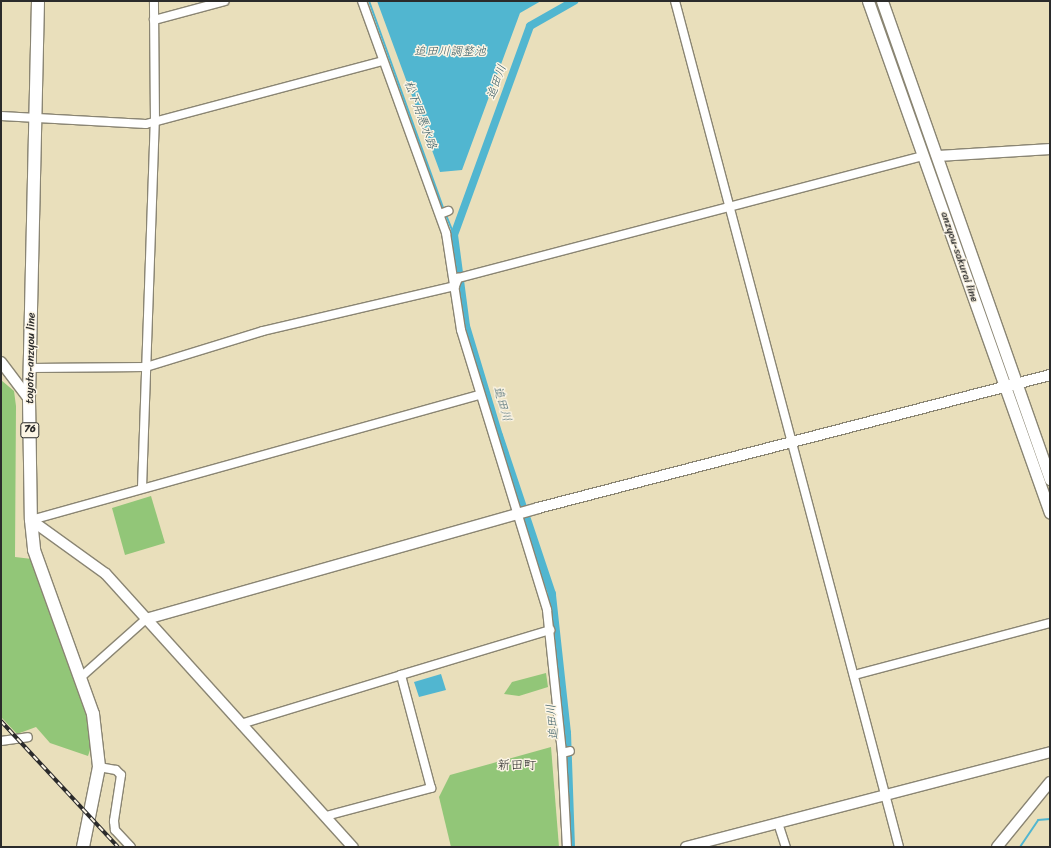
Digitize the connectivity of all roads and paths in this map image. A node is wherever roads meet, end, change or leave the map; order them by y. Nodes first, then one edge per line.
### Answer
1 (38, 1) edge
2 (154, 1) edge
3 (225, 1) edge
4 (362, 1) edge
5 (675, 1) edge
6 (868, 1) edge
7 (882, 1) edge
8 (154, 20) junction
9 (383, 61) junction
10 (1, 116) edge
11 (36, 117) junction
12 (154, 122) junction
13 (1050, 149) edge
14 (924, 156) junction
15 (939, 156) junction
16 (729, 207) junction
17 (459, 280) junction
18 (1, 362) edge
19 (146, 367) junction
20 (31, 368) junction
21 (1050, 375) edge
22 (1017, 384) junction
23 (1004, 387) junction
24 (480, 395) junction
25 (29, 398) junction
26 (792, 441) junction
27 (1050, 479) edge
28 (142, 488) junction
29 (1050, 512) edge
30 (522, 513) junction
31 (31, 520) junction
32 (146, 619) junction
33 (1050, 623) edge
34 (550, 630) junction
35 (401, 675) junction
36 (854, 675) junction
37 (82, 676) junction
38 (241, 724) junction
39 (28, 737) dead end
40 (1, 740) edge
41 (1050, 752) edge
42 (99, 767) junction
43 (1050, 782) edge
44 (886, 795) junction
45 (326, 816) junction
46 (778, 823) junction
47 (83, 847) edge
48 (131, 847) edge
49 (353, 847) edge
50 (566, 847) edge
51 (686, 847) edge
52 (786, 847) edge
53 (899, 847) edge
54 (997, 847) edge

1 - 11 main road, toyota-anzyou line / 76
2 - 8 street
3 - 8 street
4 - 9 street
5 - 16 street
6 - 14 main road, anzyou-sakurai line
7 - 15 main road, anzyou-sakurai line
8 - 12 street
9 - 12 street
9 - 17 street
10 - 11 street
11 - 12 street
11 - 20 main road, toyota-anzyou line / 76
12 - 19 street
13 - 15 street
14 - 16 street
14 - 23 main road, anzyou-sakurai line
15 - 22 main road, anzyou-sakurai line
16 - 17 street
16 - 26 street
17 - 19 street
17 - 24 street
18 - 25 street
19 - 20 street
19 - 28 street
20 - 25 main road, toyota-anzyou line / 76
21 - 22 street
22 - 23 street
22 - 27 main road, anzyou-sakurai line
23 - 26 street
23 - 29 main road, anzyou-sakurai line
24 - 28 street
24 - 30 street
25 - 31 main road, toyota-anzyou line / 76
26 - 30 street
26 - 36 street
28 - 31 street
30 - 32 street
30 - 34 street
31 - 32 street
31 - 37 main road, toyota-anzyou line / 76
32 - 37 street
32 - 38 street
33 - 36 street
34 - 35 street
34 - 50 street
35 - 38 street
35 - 45 street
36 - 44 street
37 - 42 main road, toyota-anzyou line / 76
38 - 45 street
39 - 40 street
41 - 44 street
42 - 47 main road, toyota-anzyou line / 76
42 - 48 street
43 - 54 street
44 - 46 street
44 - 53 street
45 - 49 street
46 - 51 street
46 - 52 street

